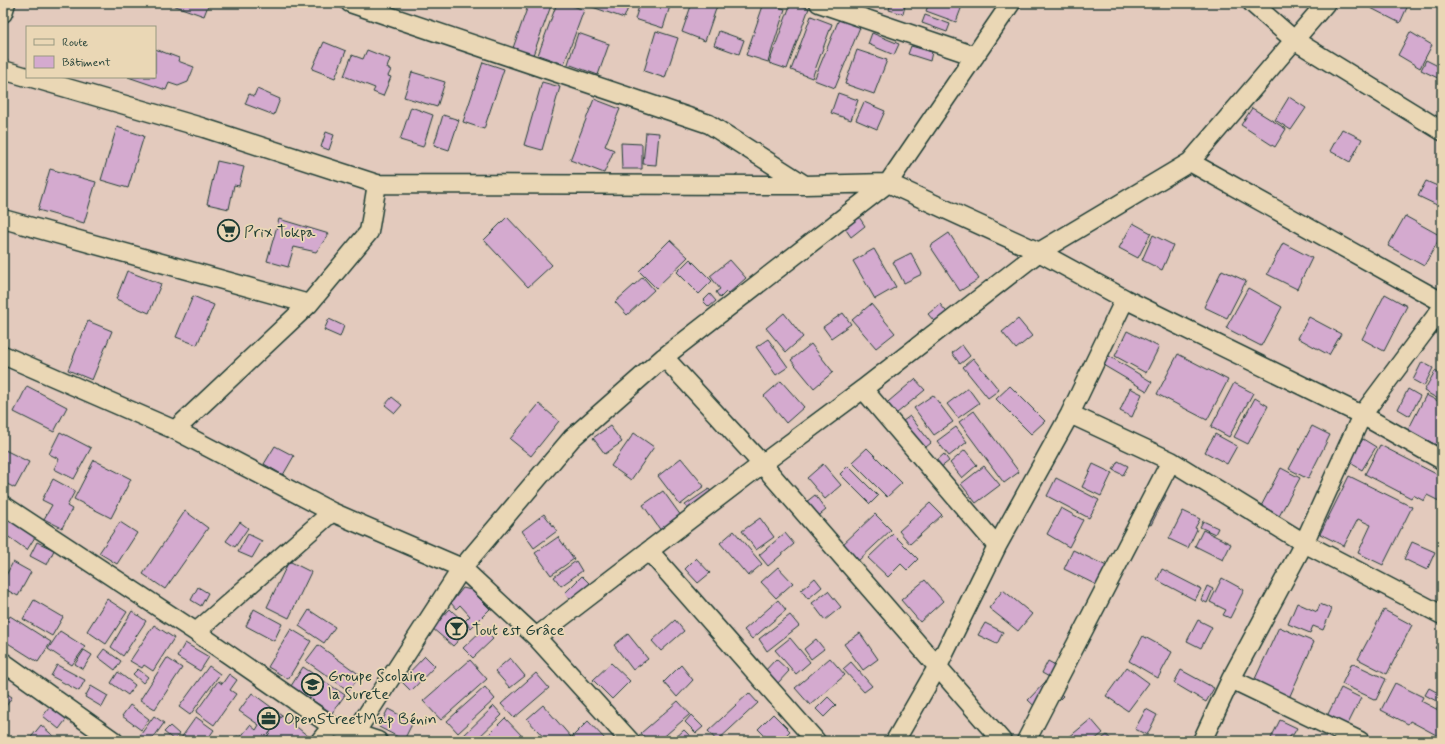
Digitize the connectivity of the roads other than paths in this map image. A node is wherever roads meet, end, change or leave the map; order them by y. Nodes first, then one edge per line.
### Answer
1 (6, 3) edge
2 (350, 3) edge
3 (819, 3) edge
4 (1011, 3) edge
5 (1252, 3) edge
6 (1326, 3) edge
7 (3, 13) edge
8 (1294, 40) junction
9 (976, 56) junction
10 (3, 70) edge
11 (26, 76) edge
12 (31, 78) edge
13 (1442, 131) edge
14 (1190, 162) junction
15 (888, 183) junction
16 (377, 184) junction
17 (805, 184) junction
18 (3, 219) edge
19 (1039, 252) junction
20 (1125, 299) junction
21 (1442, 302) edge
22 (309, 304) junction
23 (1442, 308) edge
24 (3, 355) edge
25 (664, 357) junction
26 (863, 389) junction
27 (1070, 414) junction
28 (1362, 415) junction
29 (175, 430) junction
30 (1442, 460) edge
31 (1171, 461) junction
32 (762, 464) junction
33 (3, 505) edge
34 (332, 512) junction
35 (1304, 543) junction
36 (997, 546) junction
37 (649, 550) junction
38 (462, 568) junction
39 (1442, 615) edge
40 (196, 632) junction
41 (536, 637) junction
42 (3, 662) edge
43 (938, 666) junction
44 (1231, 679) junction
45 (332, 726) junction
46 (355, 733) junction
47 (114, 741) edge
48 (320, 741) edge
49 (378, 741) edge
50 (630, 741) edge
51 (816, 741) edge
52 (894, 741) edge
53 (1002, 741) edge
54 (1026, 741) edge
55 (1202, 741) edge
56 (1360, 741) edge

1 - 7 street
2 - 17 street
3 - 9 street
4 - 9 street
5 - 8 street
6 - 8 street
8 - 13 street
8 - 14 street
9 - 15 street
10 - 11 street
12 - 16 street
14 - 19 street
14 - 21 street
15 - 17 street
15 - 19 street
15 - 25 street
16 - 17 street
16 - 22 street
18 - 22 street
19 - 20 street
19 - 26 street
20 - 27 street
20 - 28 street
22 - 29 street
23 - 28 street
24 - 29 street
25 - 32 street
25 - 38 street
26 - 32 street
26 - 36 street
27 - 31 street
27 - 36 street
28 - 30 street
28 - 35 street
29 - 34 street
31 - 35 street
31 - 54 street
32 - 37 street
32 - 43 street
33 - 40 street
34 - 38 street
34 - 40 street
35 - 39 street
35 - 44 street
36 - 43 street
37 - 41 street
37 - 51 street
38 - 41 street
38 - 46 street
40 - 45 street
41 - 50 street
42 - 47 street
43 - 52 street
43 - 53 street
44 - 55 street
44 - 56 street
45 - 46 street
45 - 48 street
46 - 49 street

